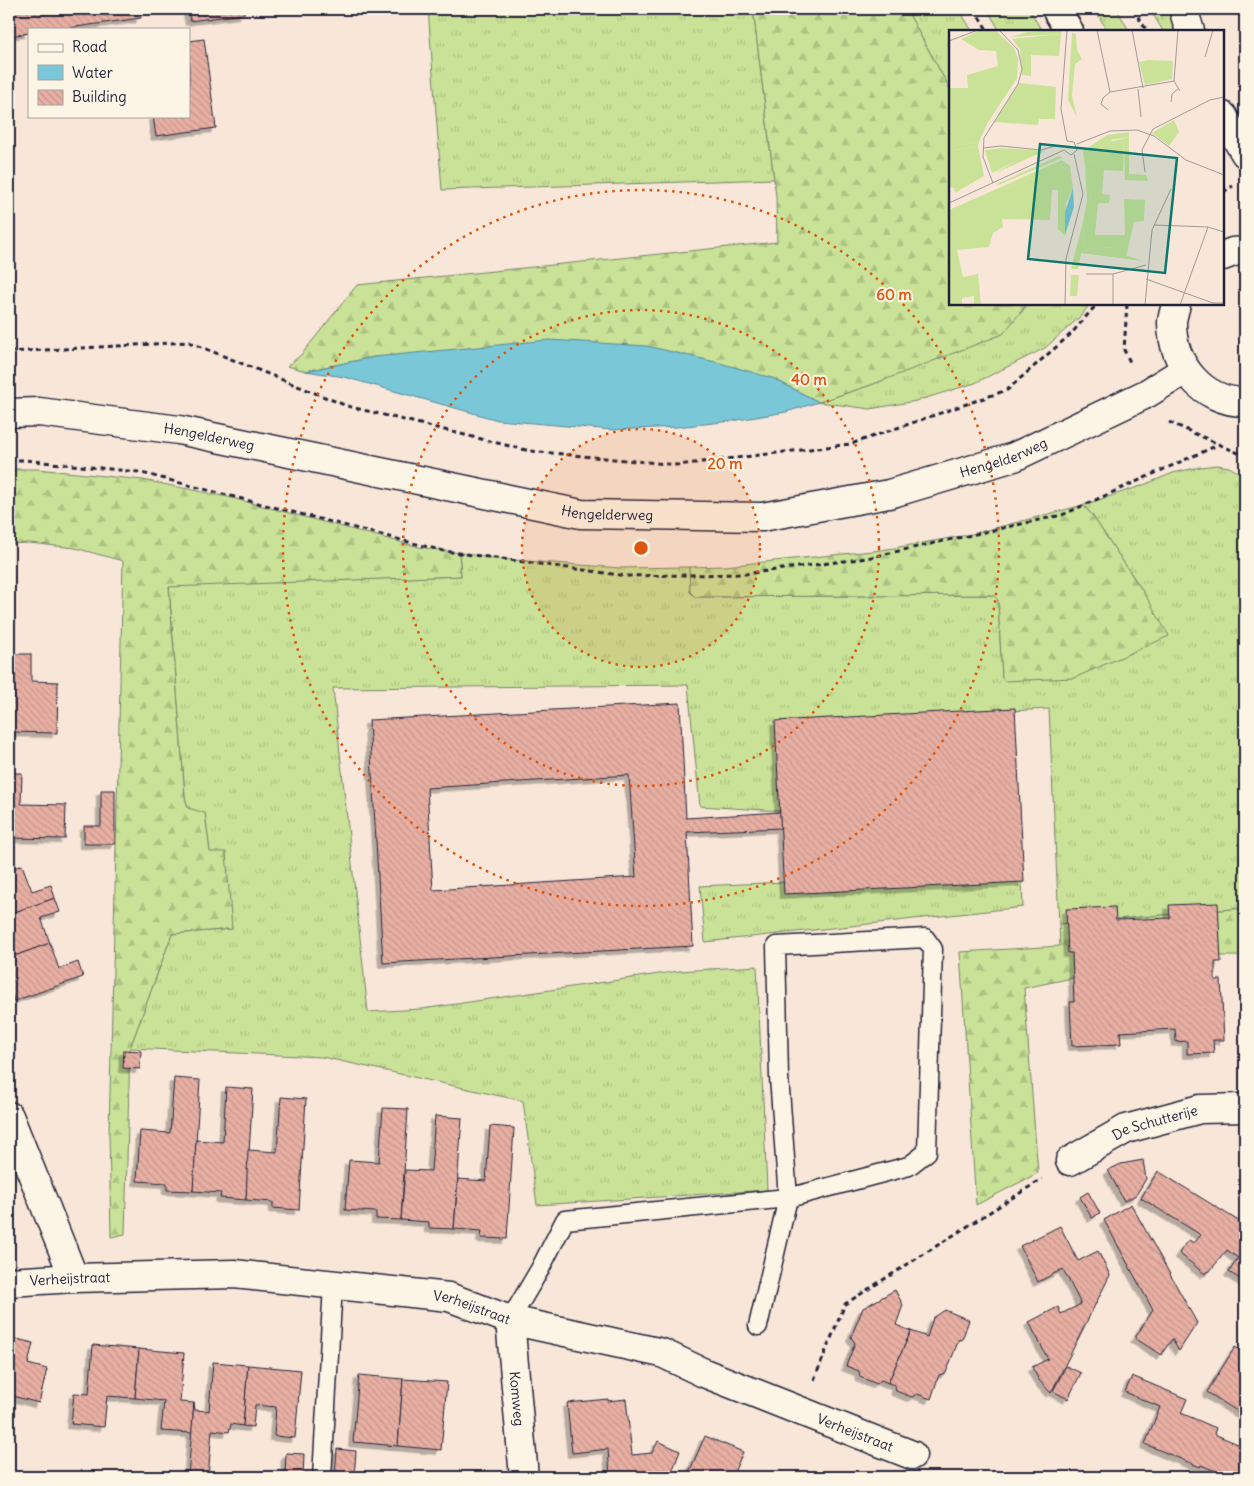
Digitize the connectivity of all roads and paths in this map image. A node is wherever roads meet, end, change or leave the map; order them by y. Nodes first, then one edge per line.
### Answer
1 (974, 9) edge
2 (1056, 9) edge
3 (1134, 9) edge
4 (1185, 9) edge
5 (987, 30) edge
6 (1068, 30) edge
7 (1146, 30) edge
8 (1190, 30) edge
9 (1224, 118) edge
10 (1245, 153) edge
11 (1245, 251) edge
12 (1224, 256) edge
13 (1096, 305) edge
14 (1176, 305) edge
15 (9, 352) edge
16 (1185, 370) junction
17 (1245, 402) edge
18 (9, 413) edge
19 (1220, 444) dead end
20 (1245, 456) edge
21 (1245, 1108) edge
22 (9, 1116) edge
23 (1070, 1161) joint
24 (788, 1198) junction
25 (74, 1278) junction
26 (9, 1282) edge
27 (333, 1285) junction
28 (510, 1320) junction
29 (758, 1326) dead end
30 (801, 1411) junction
31 (912, 1455) dead end
32 (322, 1477) edge
33 (524, 1477) edge

1 - 5 path
2 - 6 street
3 - 7 path
4 - 8 street
9 - 10 street
11 - 12 street
13 - 15 path
14 - 16 street
16 - 17 street
16 - 18 street, Hengelderweg
19 - 20 path
21 - 23 street, De Schutterije
22 - 25 street
23 - 30 path
24 - 24 lane
24 - 28 lane
24 - 29 lane
25 - 26 street, Verheijstraat
25 - 27 street, Verheijstraat
27 - 28 street, Verheijstraat
27 - 32 lane
28 - 30 street, Verheijstraat
28 - 33 street, Komweg
30 - 31 street, Verheijstraat

